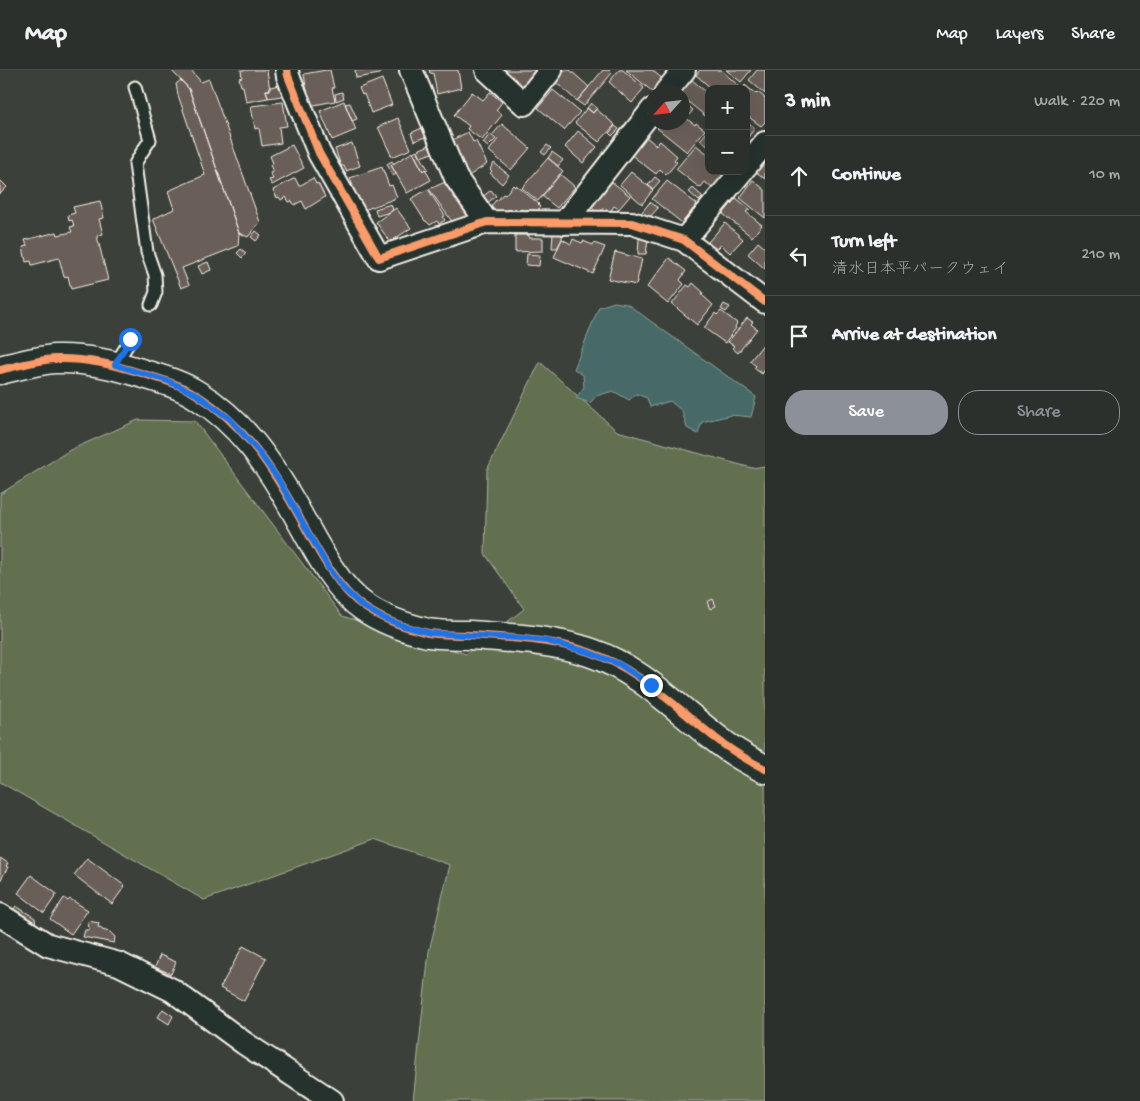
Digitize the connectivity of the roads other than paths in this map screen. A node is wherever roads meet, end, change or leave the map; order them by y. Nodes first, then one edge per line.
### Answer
1 (287, 70) edge
2 (411, 70) edge
3 (488, 70) edge
4 (551, 70) edge
5 (684, 70) edge
6 (672, 85) edge
7 (135, 87) dead end
8 (645, 119) edge
9 (765, 143) edge
10 (750, 161) edge
11 (739, 175) edge
12 (487, 222) junction
13 (564, 222) junction
14 (684, 240) junction
15 (765, 302) edge
16 (152, 305) dead end
17 (130, 339) dead end
18 (115, 365) junction
19 (0, 370) edge
20 (765, 769) edge
21 (0, 915) edge
22 (332, 1101) edge

1 - 12 street
2 - 12 street
3 - 4 street
5 - 6 street
7 - 16 lane
8 - 13 street
9 - 10 street
11 - 14 street
12 - 13 street
13 - 14 street
14 - 15 street
17 - 18 lane
18 - 19 street
18 - 20 street
21 - 22 street

